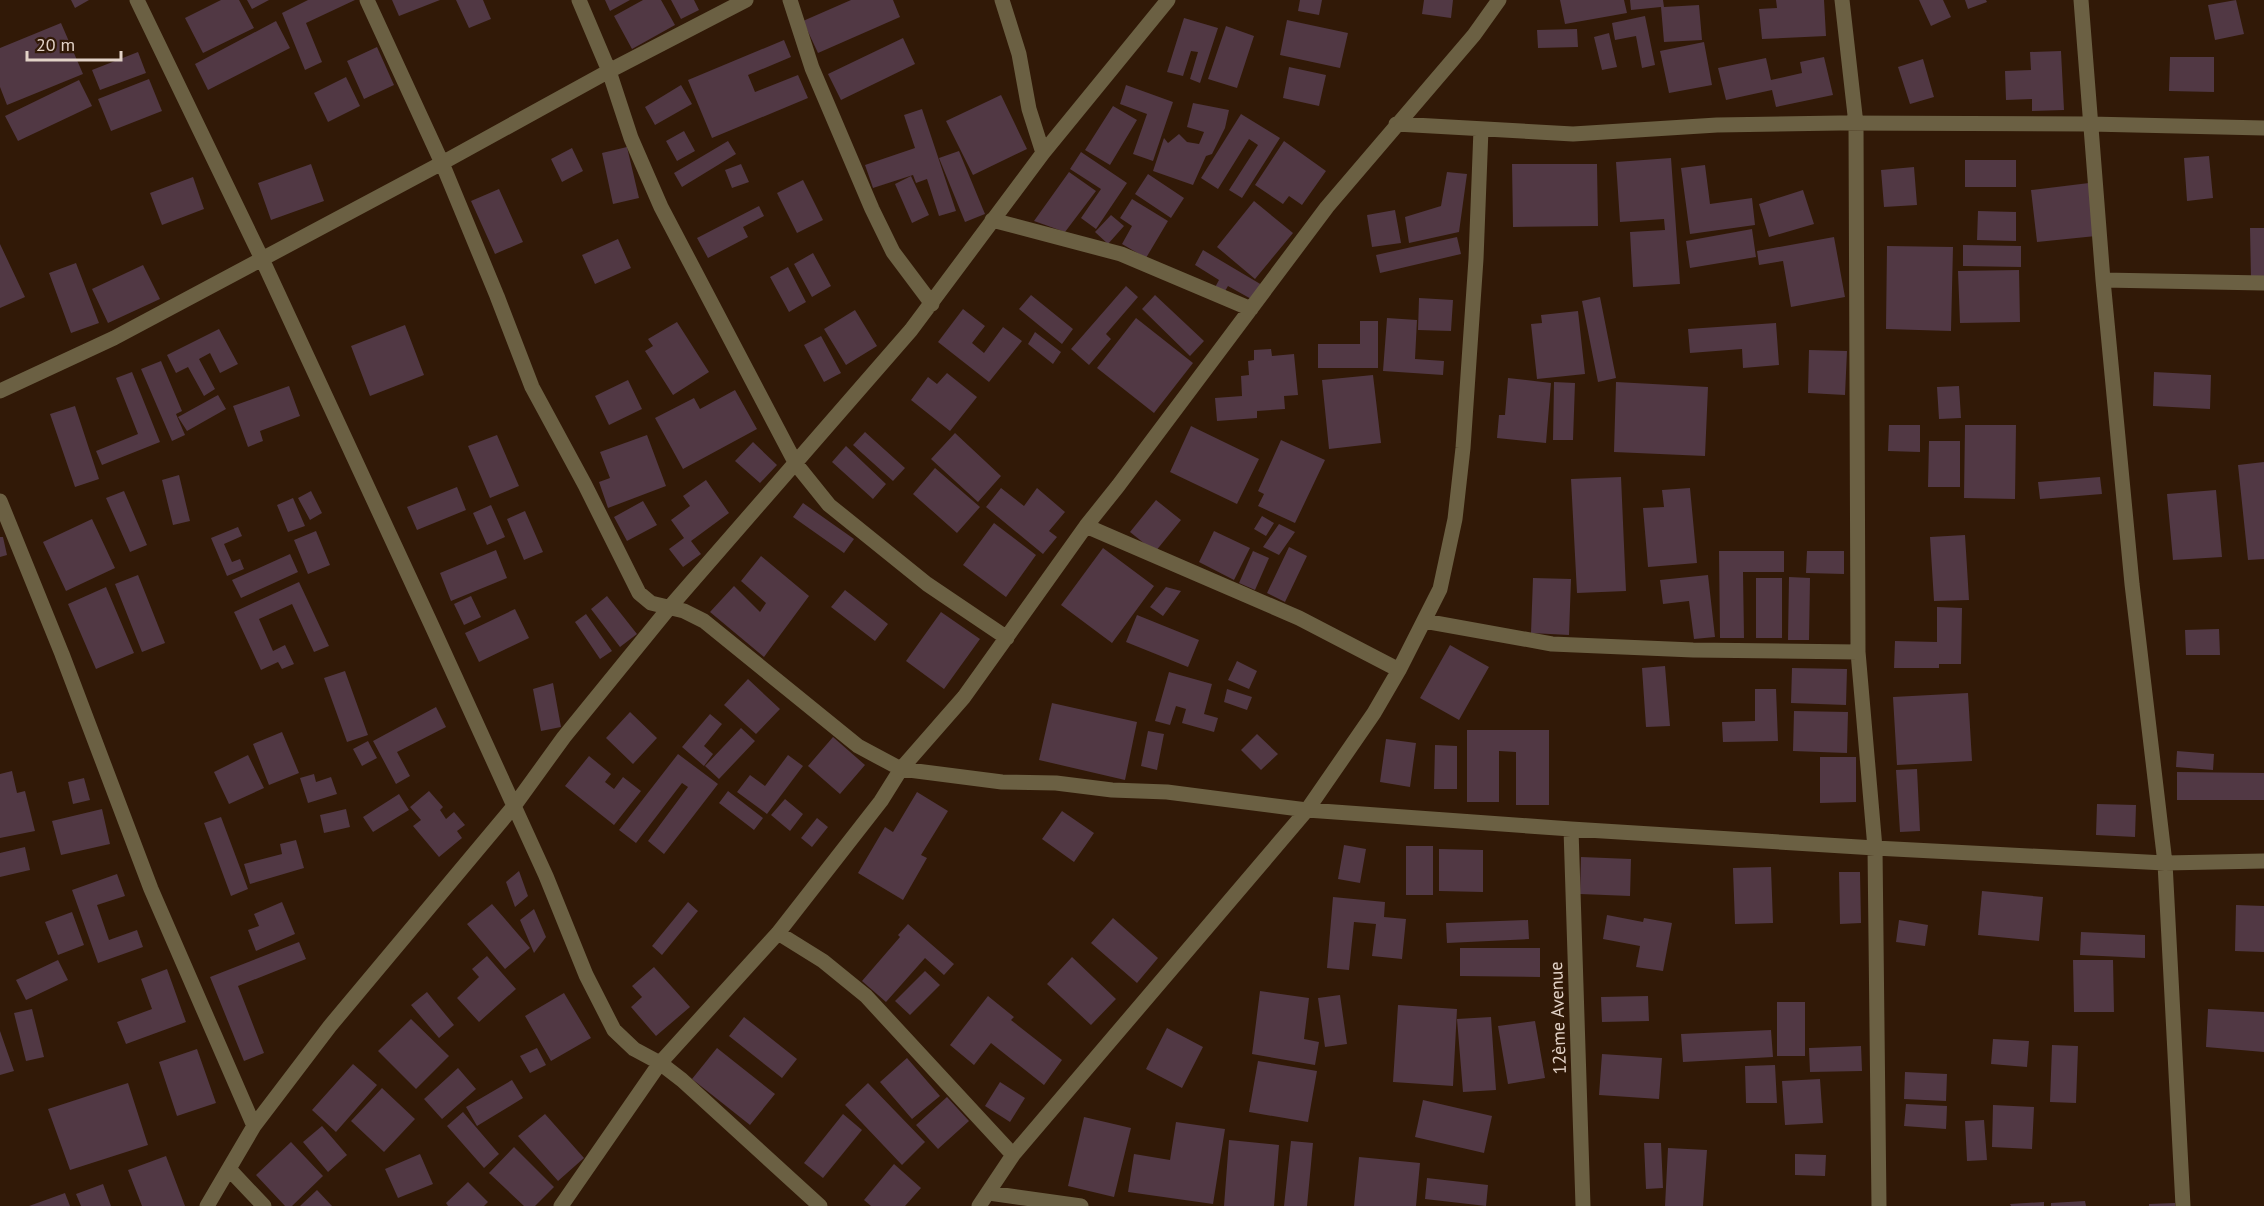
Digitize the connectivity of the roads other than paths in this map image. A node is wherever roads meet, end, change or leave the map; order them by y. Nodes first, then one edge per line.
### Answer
1 (137, 0) edge
2 (367, 0) edge
3 (579, 0) edge
4 (746, 0) edge
5 (790, 0) edge
6 (1002, 0) edge
7 (1168, 0) edge
8 (1499, 0) edge
9 (1842, 0) edge
10 (2081, 0) edge
11 (609, 71) junction
12 (1396, 124) junction
13 (1856, 124) junction
14 (2090, 124) junction
15 (1481, 129) junction
16 (2264, 129) edge
17 (1043, 153) junction
18 (442, 163) junction
19 (992, 220) junction
20 (262, 258) junction
21 (2103, 280) junction
22 (2264, 283) edge
23 (932, 304) junction
24 (1251, 309) junction
25 (0, 391) edge
26 (796, 464) junction
27 (0, 501) edge
28 (1086, 526) junction
29 (669, 608) junction
30 (1424, 621) junction
31 (1007, 638) junction
32 (1858, 652) junction
33 (1399, 670) junction
34 (901, 770) junction
35 (514, 806) junction
36 (1307, 810) junction
37 (1571, 829) junction
38 (1875, 848) junction
39 (2264, 861) edge
40 (2165, 862) junction
41 (778, 933) junction
42 (660, 1063) junction
43 (254, 1126) junction
44 (1013, 1155) junction
45 (229, 1169) junction
46 (989, 1193) junction
47 (207, 1206) edge
48 (264, 1206) edge
49 (561, 1206) edge
50 (820, 1206) edge
51 (979, 1206) edge
52 (1081, 1206) edge
53 (1583, 1206) edge
54 (1879, 1206) edge
55 (2183, 1206) edge

1 - 20 street
2 - 18 street
3 - 11 street
4 - 11 street
5 - 23 street
6 - 17 street
7 - 17 street
8 - 12 street
9 - 13 street
10 - 14 street
11 - 18 street
11 - 26 street
12 - 15 street
12 - 24 street
13 - 14 street
13 - 15 street
13 - 32 street
14 - 16 street
14 - 21 street
15 - 30 street
17 - 19 street
18 - 20 street
18 - 29 street
19 - 23 street
19 - 24 street
20 - 25 street
20 - 35 street
21 - 22 street
21 - 40 street
23 - 26 street
24 - 28 street
26 - 29 street
26 - 31 street
27 - 43 street
28 - 31 street
28 - 33 street
29 - 34 street
29 - 35 street
30 - 32 street
30 - 33 street
31 - 34 street
32 - 38 street
33 - 36 street
34 - 36 street
34 - 41 street
35 - 42 street
35 - 43 street
36 - 37 street
36 - 44 street
37 - 38 street
37 - 53 street, 12ème Avenue
38 - 40 street
38 - 54 street
39 - 40 street
40 - 55 street
41 - 42 street
41 - 44 street
42 - 49 street
42 - 50 street
43 - 45 street
44 - 46 street
45 - 47 street
45 - 48 street
46 - 51 street
46 - 52 street

